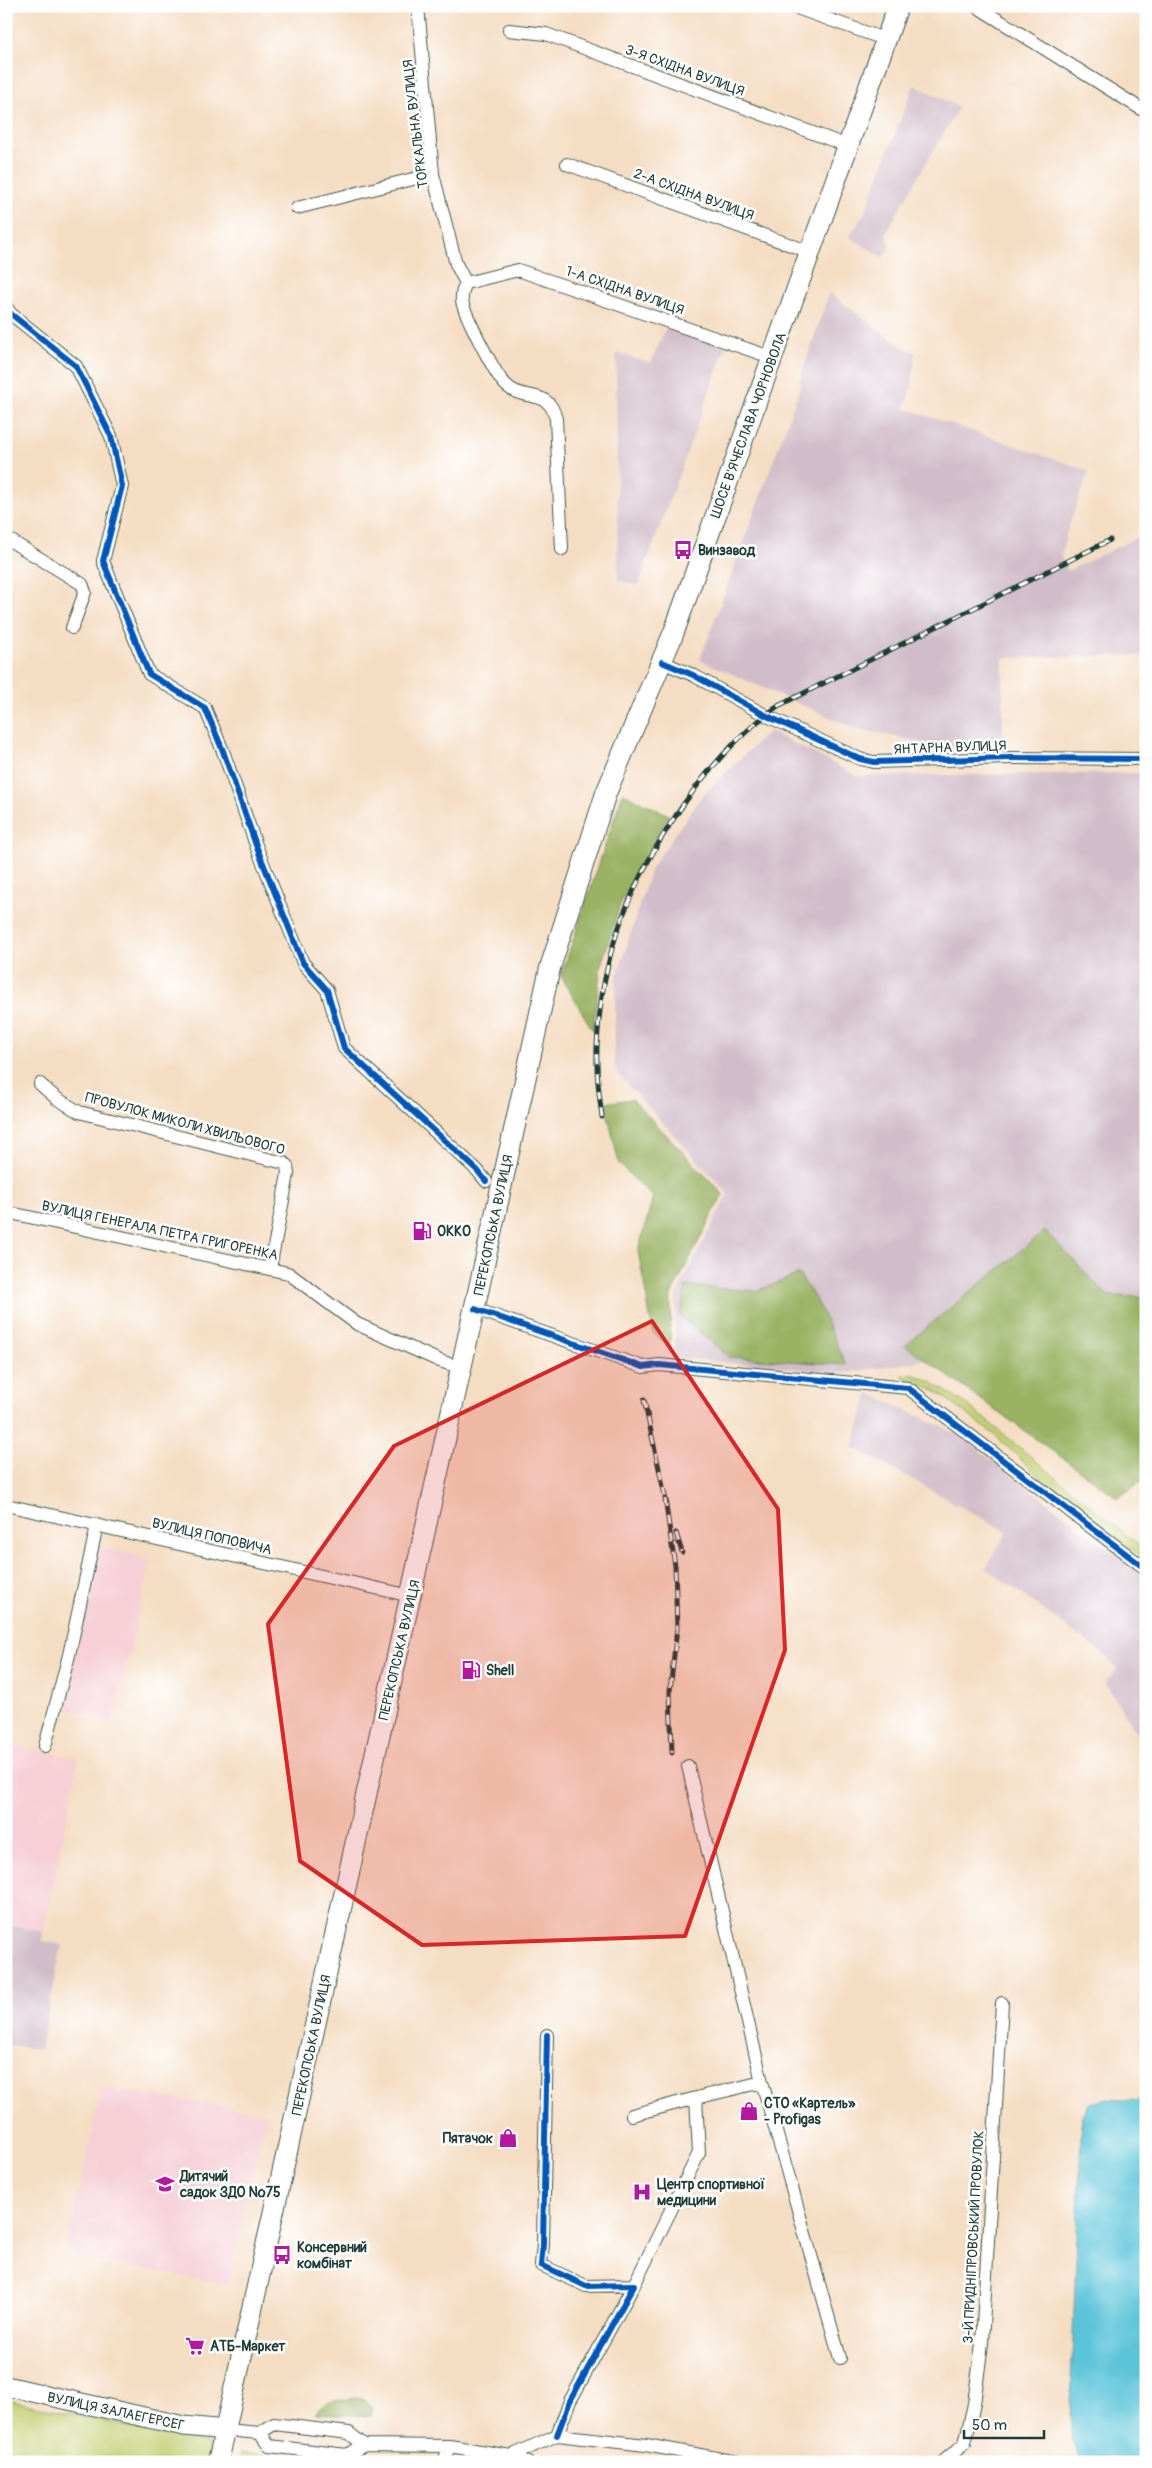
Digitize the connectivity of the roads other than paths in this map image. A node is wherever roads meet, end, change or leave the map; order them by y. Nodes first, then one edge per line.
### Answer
1 (418, 6) edge
2 (791, 6) edge
3 (898, 6) edge
4 (976, 6) edge
5 (509, 30) dead end
6 (886, 40) junction
7 (1146, 112) edge
8 (848, 146) junction
9 (567, 164) dead end
10 (433, 174) junction
11 (297, 208) dead end
12 (810, 252) junction
13 (466, 283) junction
14 (6, 307) edge
15 (773, 358) junction
16 (6, 538) edge
17 (562, 549) dead end
18 (72, 628) dead end
19 (662, 662) junction
20 (1146, 758) edge
21 (591, 840) joint
22 (40, 1084) dead end
23 (486, 1181) dead end
24 (6, 1212) edge
25 (270, 1268) junction
26 (475, 1309) junction
27 (462, 1368) junction
28 (6, 1505) edge
29 (97, 1525) junction
30 (1146, 1569) edge
31 (411, 1596) junction
32 (45, 1746) dead end
33 (688, 1766) dead end
34 (1002, 2003) dead end
35 (547, 2036) dead end
36 (762, 2082) junction
37 (696, 2098) junction
38 (632, 2115) dead end
39 (634, 2286) junction
40 (840, 2358) dead end
41 (6, 2386) edge
42 (226, 2430) junction
43 (260, 2433) junction
44 (557, 2435) junction
45 (364, 2445) junction
46 (449, 2446) junction
47 (511, 2456) junction
48 (218, 2462) edge
49 (444, 2462) edge
50 (527, 2462) edge
51 (738, 2462) edge
52 (943, 2462) edge

1 - 10 street, ТОРКАЛЬНА ВУЛИЦЯ
2 - 6 street
3 - 6 main road, ШОСЕ В'ЯЧЕСЛАВА ЧОРНОВОЛА
4 - 7 street
5 - 8 street, 3-Я СХІДНА ВУЛИЦЯ
6 - 8 main road, ШОСЕ В'ЯЧЕСЛАВА ЧОРНОВОЛА
8 - 12 main road, ШОСЕ В'ЯЧЕСЛАВА ЧОРНОВОЛА
9 - 12 street, 2-А СХІДНА ВУЛИЦЯ
10 - 11 street
10 - 13 street, ТОРКАЛЬНА ВУЛИЦЯ
12 - 15 main road, ШОСЕ В'ЯЧЕСЛАВА ЧОРНОВОЛА
13 - 15 street, 1-А СХІДНА ВУЛИЦЯ
13 - 17 street, ТОРКАЛЬНА ВУЛИЦЯ
14 - 23 street
15 - 19 main road, ШОСЕ В'ЯЧЕСЛАВА ЧОРНОВОЛА
16 - 18 street
19 - 20 street, ЯНТАРНА ВУЛИЦЯ
19 - 21 main road, ШОСЕ В'ЯЧЕСЛАВА ЧОРНОВОЛА
21 - 26 main road, ПЕРЕКОПСЬКА ВУЛИЦЯ
22 - 25 street, ПРОВУЛОК МИКОЛИ ХВИЛЬОВОГО
24 - 25 street, ВУЛИЦЯ ГЕНЕРАЛА ПЕТРА ГРИГОРЕНКА
25 - 27 street, ВУЛИЦЯ ГЕНЕРАЛА ПЕТРА ГРИГОРЕНКА
26 - 27 main road, ПЕРЕКОПСЬКА ВУЛИЦЯ
26 - 30 street
27 - 31 main road, ПЕРЕКОПСЬКА ВУЛИЦЯ
28 - 29 street, ВУЛИЦЯ ПОПОВИЧА
29 - 31 street, ВУЛИЦЯ ПОПОВИЧА
29 - 32 street
31 - 42 main road, ПЕРЕКОПСЬКА ВУЛИЦЯ
33 - 36 street
34 - 52 street, 3-Й ПРИДНІПРОВСЬКИЙ ПРОВУЛОК
35 - 39 street
36 - 37 street
36 - 40 street
37 - 38 street
37 - 39 street
39 - 44 street
41 - 42 main road, ВУЛИЦЯ ЗАЛАЕГЕРСЕГ
42 - 43 street
42 - 48 main road, ПЕРЕКОПСЬКА ВУЛИЦЯ
43 - 45 street
43 - 45 street
44 - 47 street
44 - 51 street
45 - 46 street
46 - 47 street
46 - 49 street
47 - 50 street

